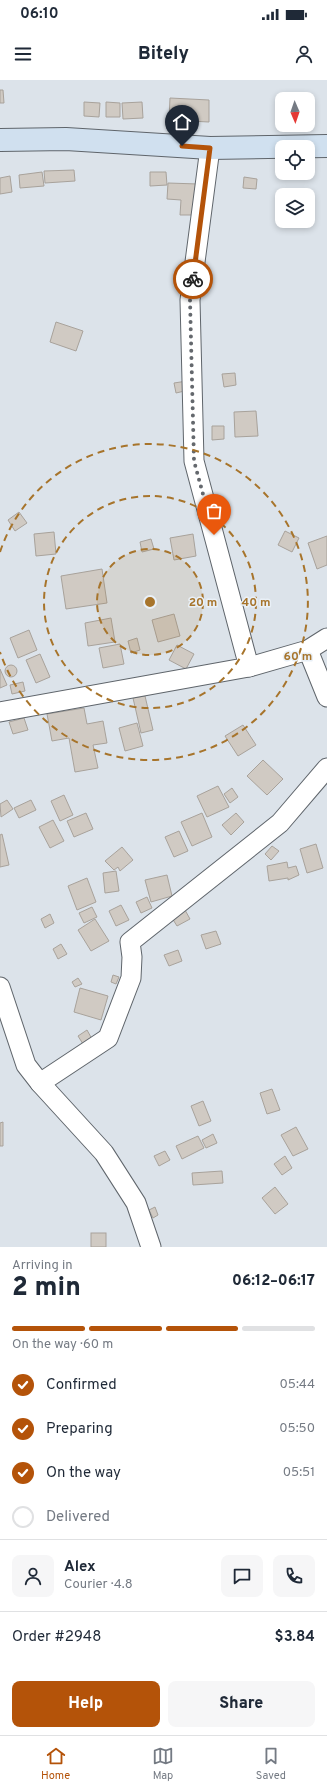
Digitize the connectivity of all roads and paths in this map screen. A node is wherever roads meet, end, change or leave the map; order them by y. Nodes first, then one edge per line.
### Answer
1 (0, 140) edge
2 (327, 146) edge
3 (210, 148) junction
4 (327, 638) edge
5 (308, 650) junction
6 (249, 667) junction
7 (327, 697) edge
8 (0, 712) edge
9 (327, 768) edge
10 (0, 987) edge
11 (40, 1083) junction
12 (151, 1247) edge

1 - 3 main road
2 - 3 main road
3 - 6 street
4 - 5 street
5 - 6 street
5 - 7 street
6 - 8 street
9 - 11 street
10 - 11 street
11 - 12 street

